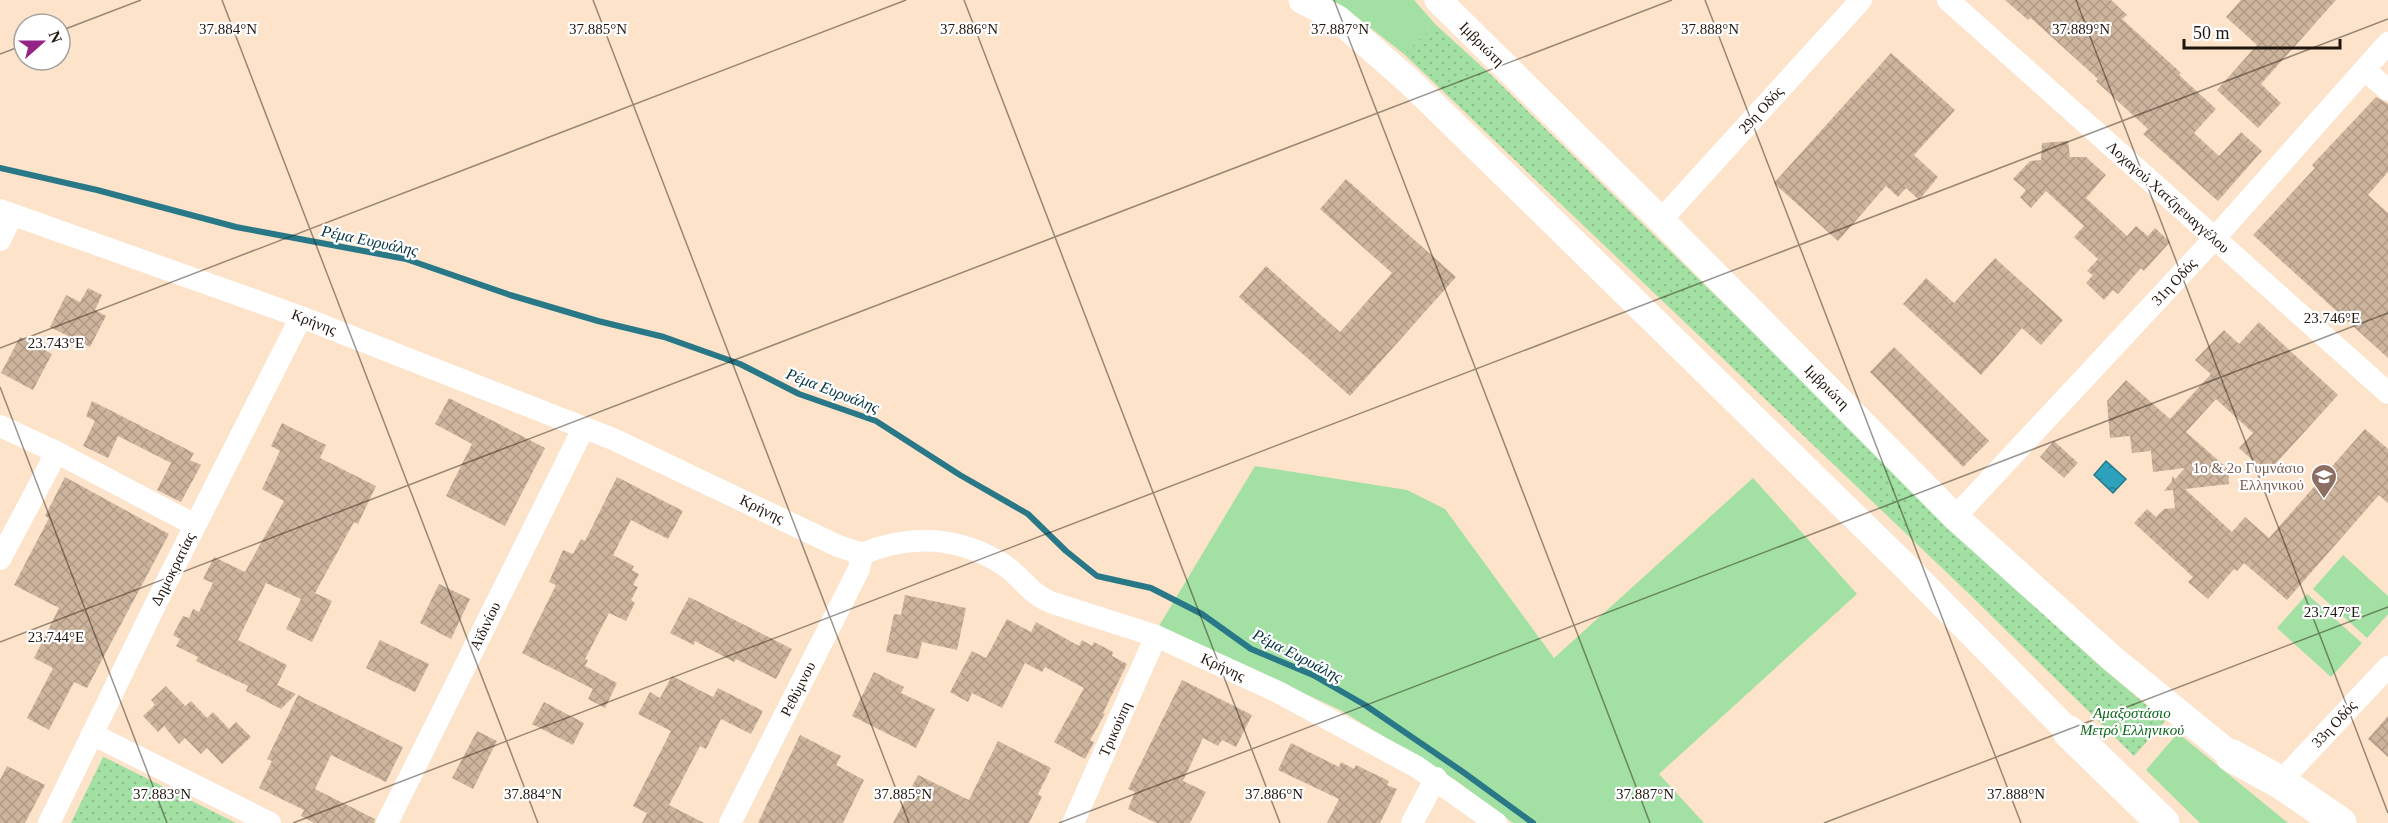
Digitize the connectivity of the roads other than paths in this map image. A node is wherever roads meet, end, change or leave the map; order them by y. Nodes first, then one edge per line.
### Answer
1 (1302, 0) edge
2 (1438, 0) edge
3 (1860, 0) edge
4 (1948, 0) edge
5 (2388, 43) edge
6 (2365, 70) junction
7 (2388, 90) edge
8 (6, 213) edge
9 (1661, 220) junction
10 (2214, 238) junction
11 (0, 240) edge
12 (301, 317) junction
13 (2388, 393) edge
14 (0, 426) edge
15 (583, 429) junction
16 (54, 451) junction
17 (1955, 517) junction
18 (195, 525) junction
19 (862, 554) junction
20 (0, 559) edge
21 (1156, 636) junction
22 (2388, 666) edge
23 (2068, 732) junction
24 (92, 734) junction
25 (2232, 756) junction
26 (1436, 778) junction
27 (2280, 782) junction
28 (49, 823) edge
29 (270, 823) edge
30 (387, 823) edge
31 (730, 823) edge
32 (1073, 823) edge
33 (1412, 823) edge
34 (1496, 823) edge
35 (2134, 823) edge
36 (2163, 823) edge
37 (2308, 823) edge
38 (2340, 823) edge

1 - 23 street
2 - 9 street, Ιμβριώτη
3 - 9 street, 29η Οδός
4 - 10 street, Λοχαγού Χατζηευαγγέλου
5 - 6 street, 31η Οδός
6 - 7 street
6 - 10 street, 31η Οδός
8 - 11 street
8 - 12 street, Κρήνης
9 - 17 street, Ιμβριώτη
10 - 13 street, Λοχαγού Χατζηευαγγέλου
10 - 17 street, 31η Οδός
12 - 15 street, Κρήνης
12 - 18 street, Δημοκρατίας
14 - 16 street
15 - 19 street, Κρήνης
15 - 30 street, Αϊδινίου
16 - 18 street
16 - 20 street
17 - 25 street, Ιμβριώτη
18 - 24 street, Δημοκρατίας
19 - 21 street, Κρήνης
19 - 31 street, Ρεθύμνου
21 - 26 street, Κρήνης
21 - 32 street, Τρικούπη
22 - 27 street, 33η Οδός
23 - 35 main road
23 - 36 main road
24 - 28 street, Δημοκρατίας
24 - 29 street
25 - 27 main road
25 - 37 main road
26 - 33 street
26 - 34 street, Κρήνης
27 - 38 main road

